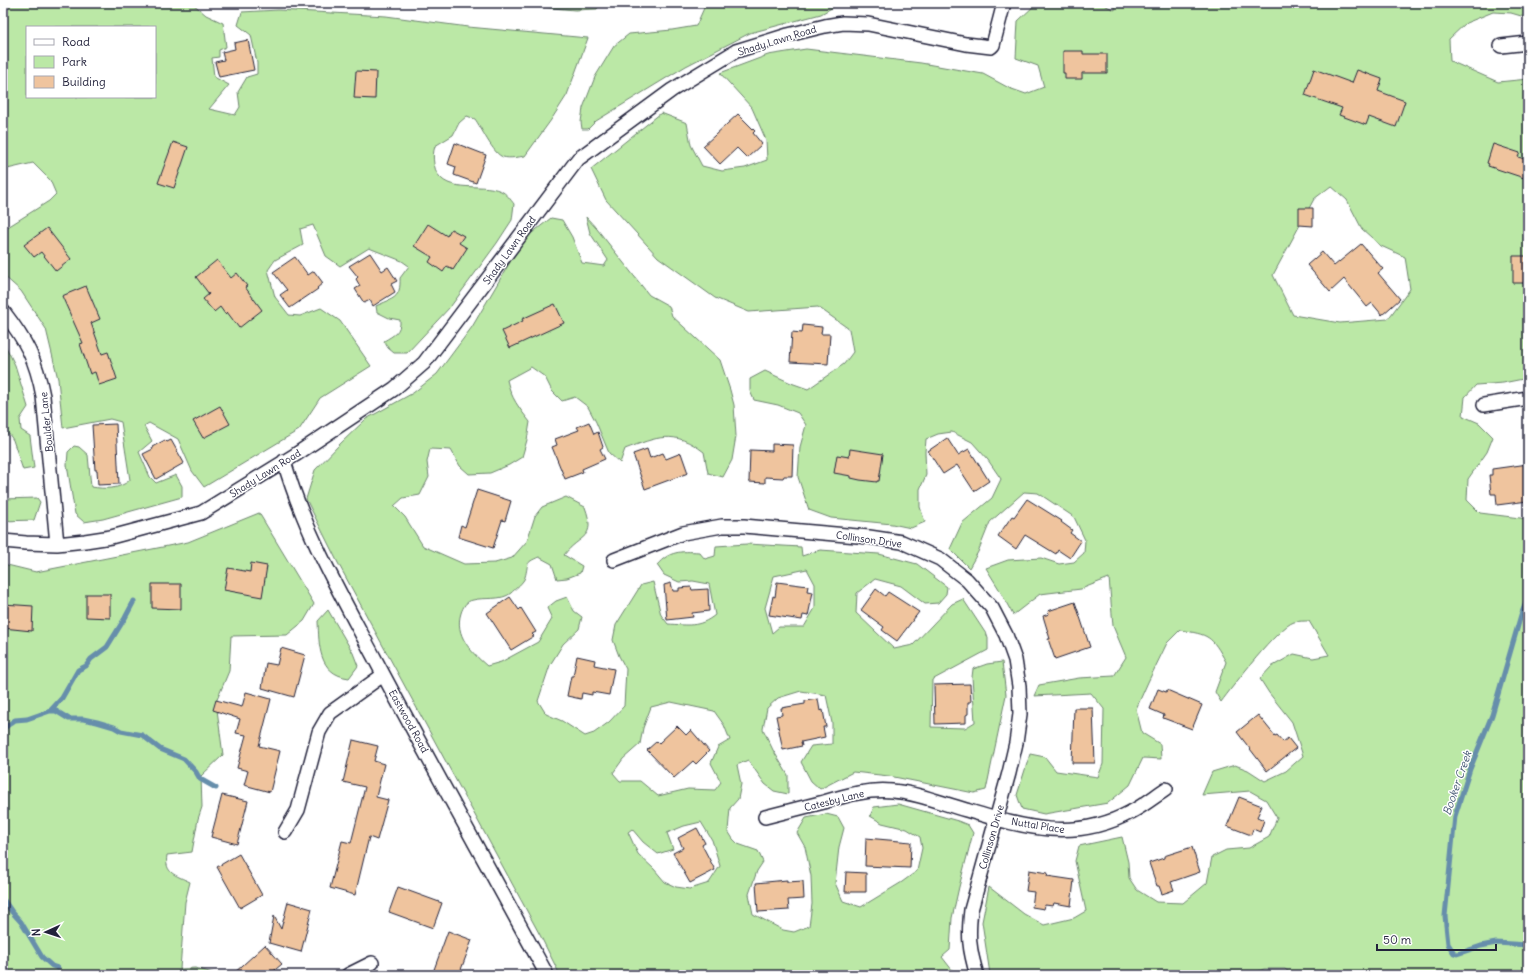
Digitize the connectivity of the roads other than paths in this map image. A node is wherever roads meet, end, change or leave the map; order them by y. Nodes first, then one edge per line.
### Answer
1 (1004, 3) edge
2 (1528, 43) edge
3 (1502, 46) dead end
4 (3, 311) edge
5 (1528, 398) edge
6 (1484, 405) dead end
7 (284, 461) junction
8 (3, 541) edge
9 (57, 544) junction
10 (614, 560) dead end
11 (383, 675) junction
12 (1166, 788) dead end
13 (765, 818) dead end
14 (996, 818) junction
15 (285, 832) dead end
16 (372, 963) dead end
17 (348, 975) edge
18 (547, 975) edge
19 (977, 975) edge

1 - 7 street, Shady Lawn Road
2 - 3 street
4 - 9 street, Boulder Lane
5 - 6 street
7 - 9 street, Shady Lawn Road
7 - 11 street, Eastwood Road
8 - 9 street, Shady Lawn Road
10 - 14 street, Collinson Drive
11 - 15 street
11 - 18 street, Eastwood Road
12 - 14 street, Nuttal Place
13 - 14 street, Catesby Lane
14 - 19 street, Collinson Drive
16 - 17 street

